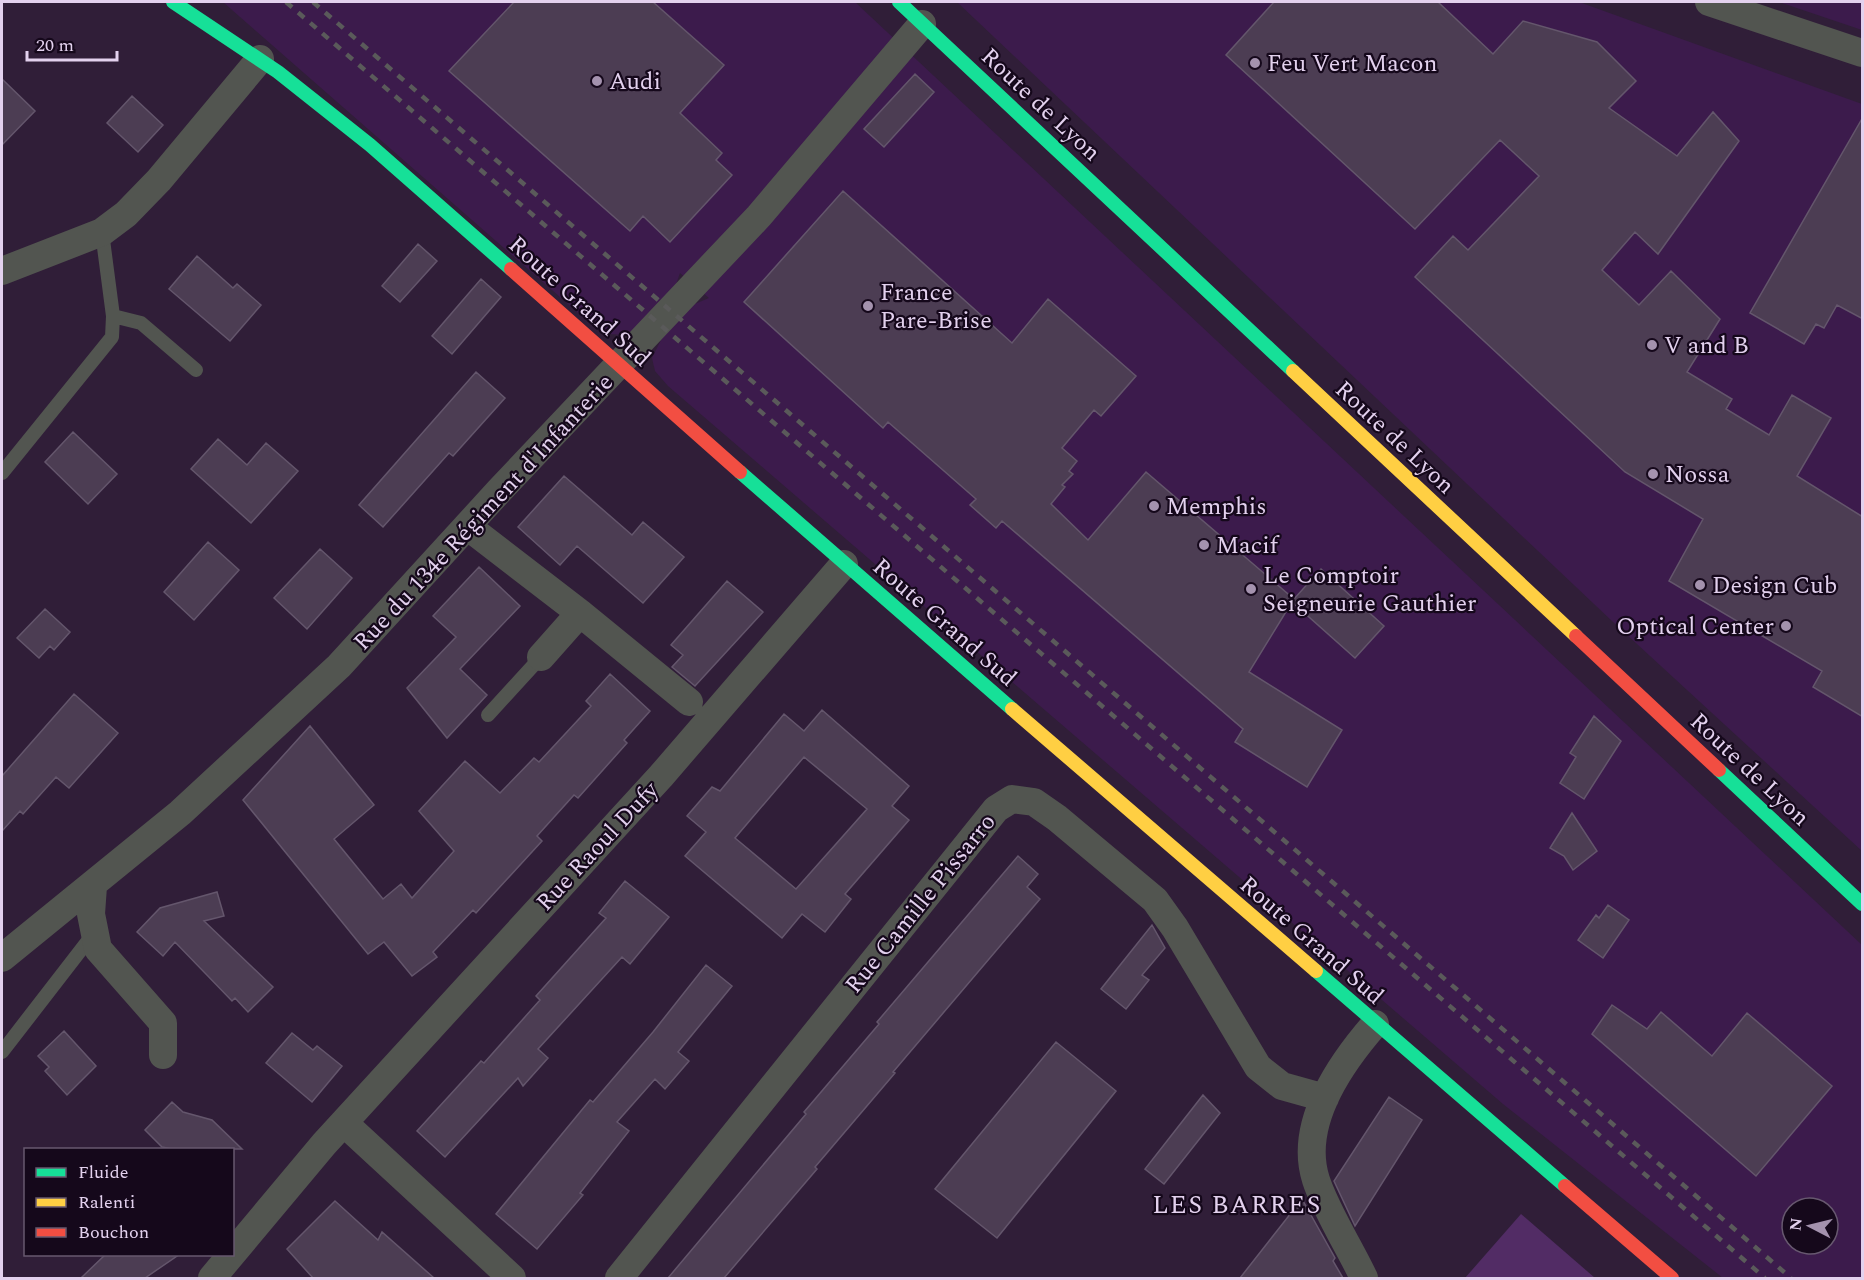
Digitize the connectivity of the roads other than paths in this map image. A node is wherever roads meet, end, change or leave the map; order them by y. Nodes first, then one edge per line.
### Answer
1 (167, 2) edge
2 (899, 2) edge
3 (1710, 2) edge
4 (178, 5) edge
5 (922, 24) junction
6 (1863, 53) edge
7 (260, 59) junction
8 (102, 232) junction
9 (2, 271) edge
10 (113, 316) junction
11 (619, 367) junction
12 (196, 370) dead end
13 (2, 473) edge
14 (467, 526) junction
15 (844, 564) junction
16 (580, 613) junction
17 (541, 657) joint
18 (689, 702) dead end
19 (488, 715) dead end
20 (93, 886) junction
21 (1863, 904) edge
22 (95, 933) junction
23 (2, 958) edge
24 (1375, 1024) junction
25 (2, 1052) edge
26 (163, 1055) dead end
27 (1325, 1098) junction
28 (344, 1123) junction
29 (234, 1252) edge
30 (230, 1256) edge
31 (212, 1278) edge
32 (512, 1278) edge
33 (619, 1278) edge
34 (1364, 1278) edge
35 (1672, 1278) edge

1 - 4 main road, Route Grand Sud
2 - 5 main road, Route de Lyon
3 - 6 street
4 - 7 main road, Route Grand Sud
5 - 11 street, Rue du 134e Régiment d'Infanterie
5 - 21 main road, Route de Lyon
7 - 8 street
7 - 11 main road, Route Grand Sud
8 - 9 street
8 - 10 lane
10 - 12 lane
10 - 13 lane
11 - 14 street, Rue du 134e Régiment d'Infanterie
11 - 15 main road, Route Grand Sud
14 - 16 street
14 - 20 street, Rue du 134e Régiment d'Infanterie
15 - 24 main road, Route Grand Sud
15 - 28 street, Rue Raoul Dufy
16 - 17 street
16 - 18 street
17 - 19 lane
20 - 22 street
20 - 23 street, Rue du 134e Régiment d'Infanterie
22 - 25 lane
22 - 26 street
24 - 27 street
24 - 35 main road, Route Grand Sud
27 - 33 street, Rue Camille Pissarro
27 - 34 street
28 - 29 street, Rue Raoul Dufy
28 - 32 street
30 - 31 street, Rue Raoul Dufy

